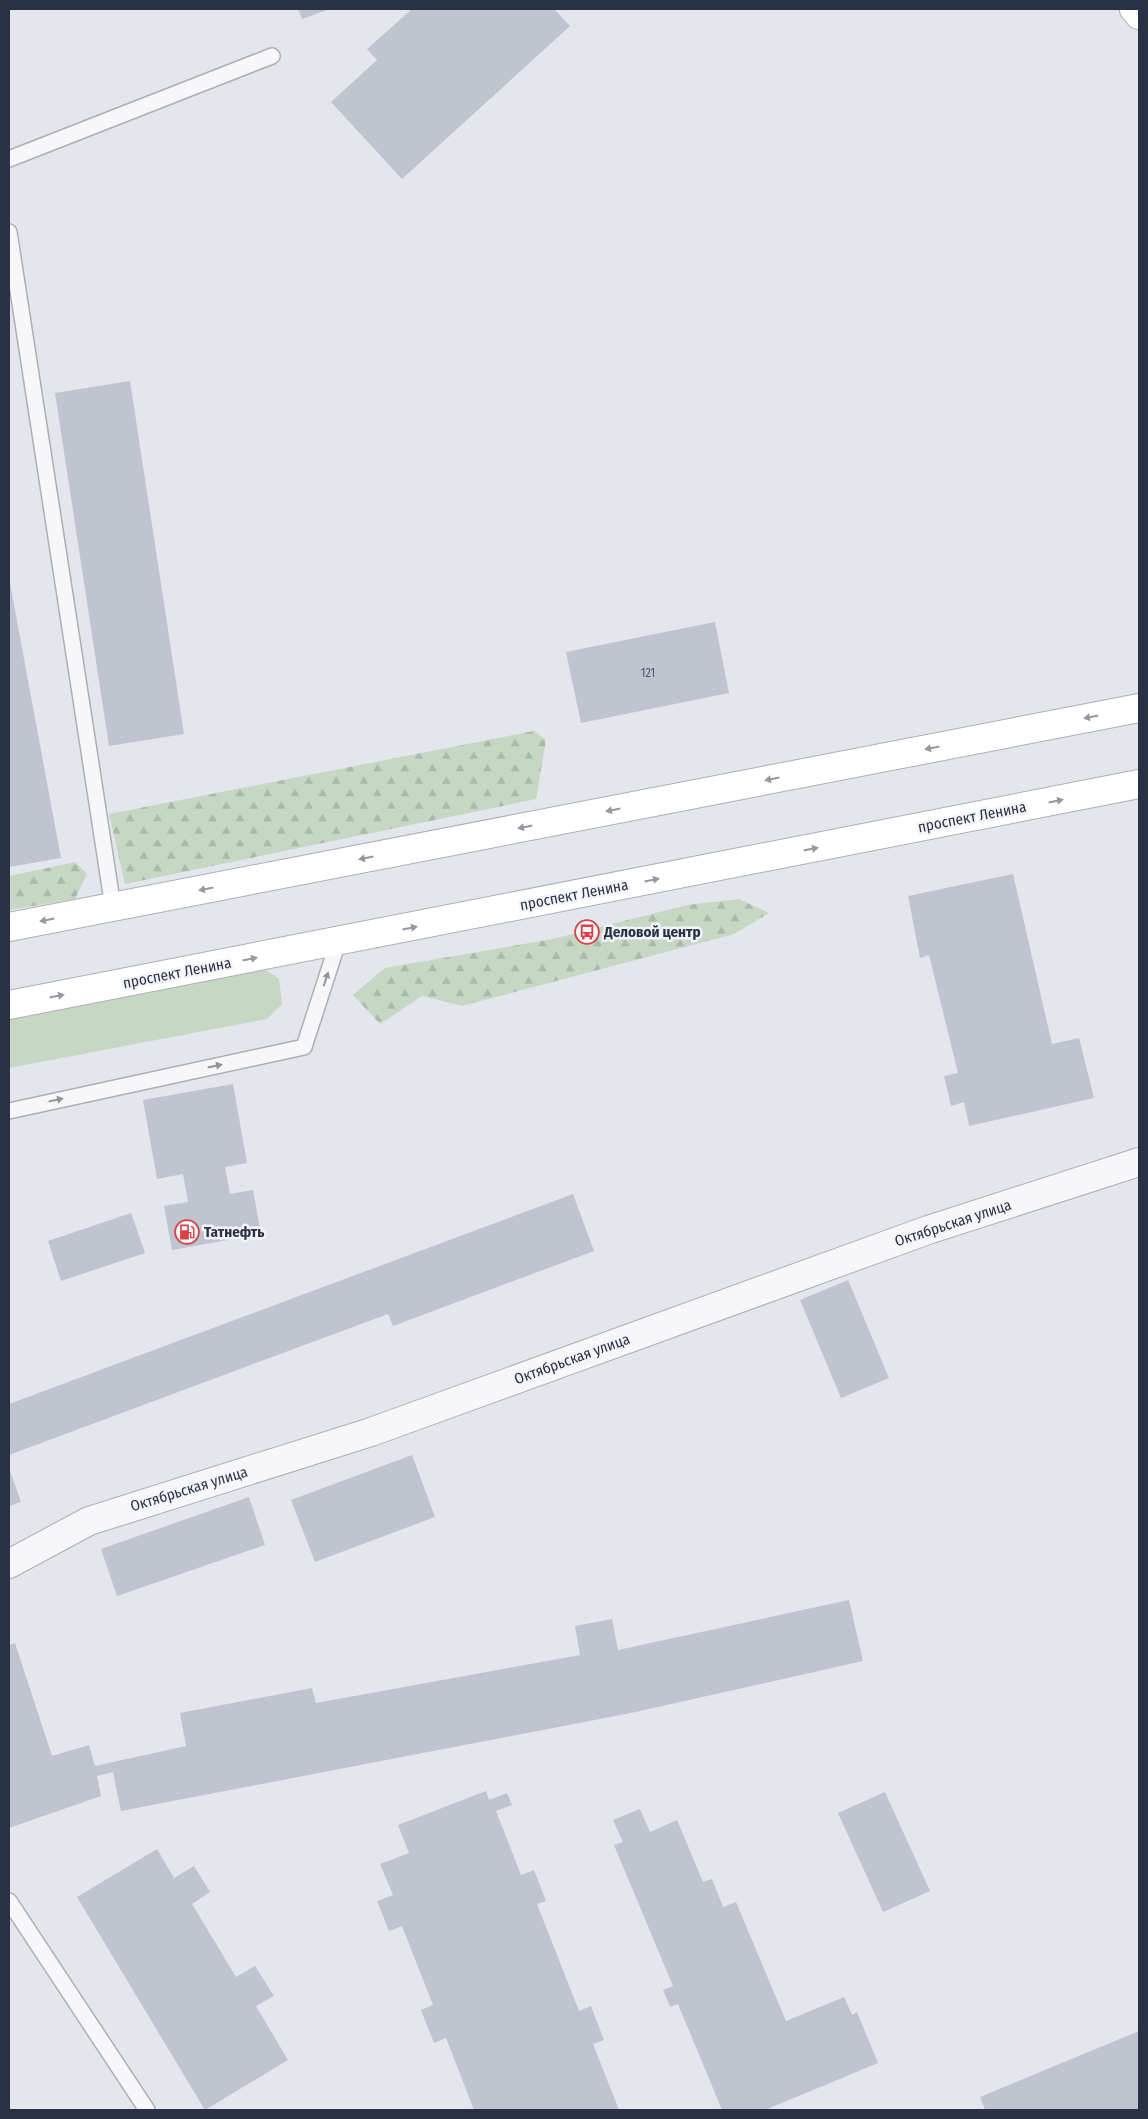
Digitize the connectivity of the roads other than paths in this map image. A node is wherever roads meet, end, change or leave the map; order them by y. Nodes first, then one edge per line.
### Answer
1 (1134, 9) edge
2 (1139, 15) edge
3 (272, 56) dead end
4 (9, 158) edge
5 (9, 232) edge
6 (1139, 708) edge
7 (1139, 784) edge
8 (113, 907) junction
9 (9, 927) edge
10 (338, 942) junction
11 (9, 1006) edge
12 (9, 1111) edge
13 (1139, 1162) edge
14 (9, 1564) edge
15 (9, 1901) edge
16 (146, 2110) edge

1 - 2 main road
3 - 4 lane
5 - 8 lane
6 -> 8 main road
10 -> 7 main road, проспект Ленина
8 -> 9 main road
11 -> 10 main road, проспект Ленина
12 -> 10 lane
13 - 14 street, Октябрьская улица
15 - 16 lane

